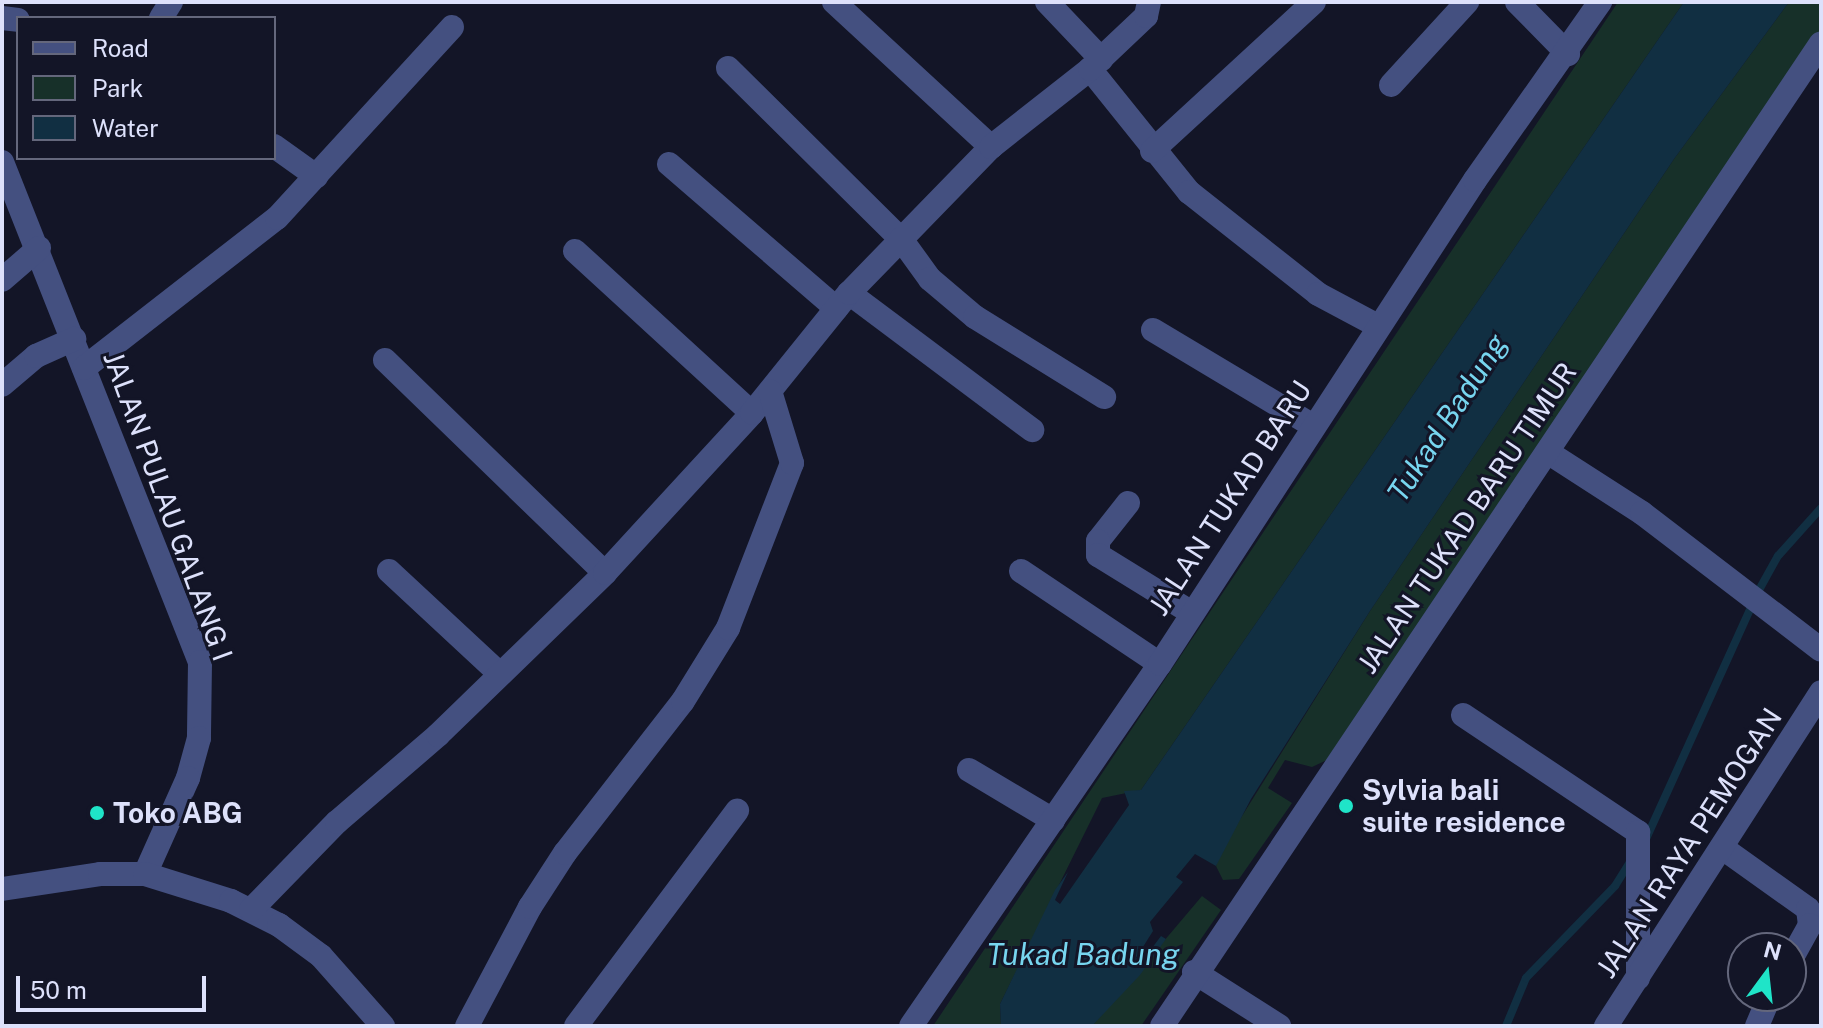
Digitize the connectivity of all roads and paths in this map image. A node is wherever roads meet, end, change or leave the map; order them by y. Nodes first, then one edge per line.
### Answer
1 (834, 2) edge
2 (1047, 2) edge
3 (1149, 2) edge
4 (1314, 2) edge
5 (1467, 2) edge
6 (1517, 2) edge
7 (1600, 2) edge
8 (452, 27) dead end
9 (1821, 43) edge
10 (1568, 54) junction
11 (1095, 64) junction
12 (728, 68) dead end
13 (1391, 85) dead end
14 (276, 147) edge
15 (991, 147) junction
16 (1152, 151) junction
17 (2, 162) edge
18 (669, 164) dead end
19 (316, 176) junction
20 (901, 239) junction
21 (39, 248) junction
22 (575, 251) dead end
23 (2, 280) edge
24 (842, 300) junction
25 (1378, 326) junction
26 (1153, 330) dead end
27 (74, 339) junction
28 (385, 360) dead end
29 (84, 368) junction
30 (2, 385) edge
31 (770, 391) junction
32 (1104, 397) dead end
33 (752, 413) junction
34 (1312, 425) junction
35 (1032, 430) dead end
36 (1549, 453) junction
37 (1128, 503) dead end
38 (389, 571) dead end
39 (1021, 571) dead end
40 (605, 573) junction
41 (1192, 613) junction
42 (1821, 650) edge
43 (1160, 664) junction
44 (500, 674) junction
45 (1821, 692) edge
46 (1463, 715) dead end
47 (969, 770) dead end
48 (737, 811) dead end
49 (1053, 820) junction
50 (1724, 849) junction
51 (145, 874) junction
52 (2, 889) edge
53 (251, 910) junction
54 (1806, 932) edge
55 (1194, 972) junction
56 (1638, 978) junction
57 (383, 1026) edge
58 (467, 1026) edge
59 (576, 1026) edge
60 (911, 1026) edge
61 (1162, 1026) edge
62 (1279, 1026) edge
63 (1606, 1026) edge

1 - 15 street
2 - 11 street
3 - 11 street
4 - 16 street
5 - 13 street
6 - 10 street
7 - 10 street, JALAN TUKAD BARU
8 - 19 street
9 - 36 street, JALAN TUKAD BARU TIMUR
10 - 25 street, JALAN TUKAD BARU
11 - 15 street
11 - 16 street
12 - 20 street
14 - 19 street
15 - 20 street
16 - 25 street
17 - 21 street, JALAN PULAU GALANG I
18 - 24 street
19 - 29 street
20 - 24 street
20 - 32 street
21 - 23 street
21 - 27 street, JALAN PULAU GALANG I
22 - 33 street
24 - 31 street
24 - 35 street
25 - 34 street, JALAN TUKAD BARU
26 - 34 street
27 - 29 street, JALAN PULAU GALANG I
27 - 30 street
28 - 40 street
29 - 51 street, JALAN PULAU GALANG I
31 - 33 street
31 - 58 street
33 - 40 street
34 - 41 street, JALAN TUKAD BARU
36 - 42 street
36 - 55 street, JALAN TUKAD BARU TIMUR
37 - 41 street
38 - 44 street
39 - 43 street
40 - 44 street
41 - 43 street, JALAN TUKAD BARU
43 - 49 street, JALAN TUKAD BARU
44 - 53 street
45 - 50 street, JALAN RAYA PEMOGAN
46 - 56 street
47 - 49 street
48 - 59 street
49 - 60 street, JALAN TUKAD BARU
50 - 54 street
50 - 56 street, JALAN RAYA PEMOGAN
51 - 52 street
51 - 53 street
53 - 57 street
55 - 61 street, JALAN TUKAD BARU TIMUR
55 - 62 street
56 - 63 street, JALAN RAYA PEMOGAN

